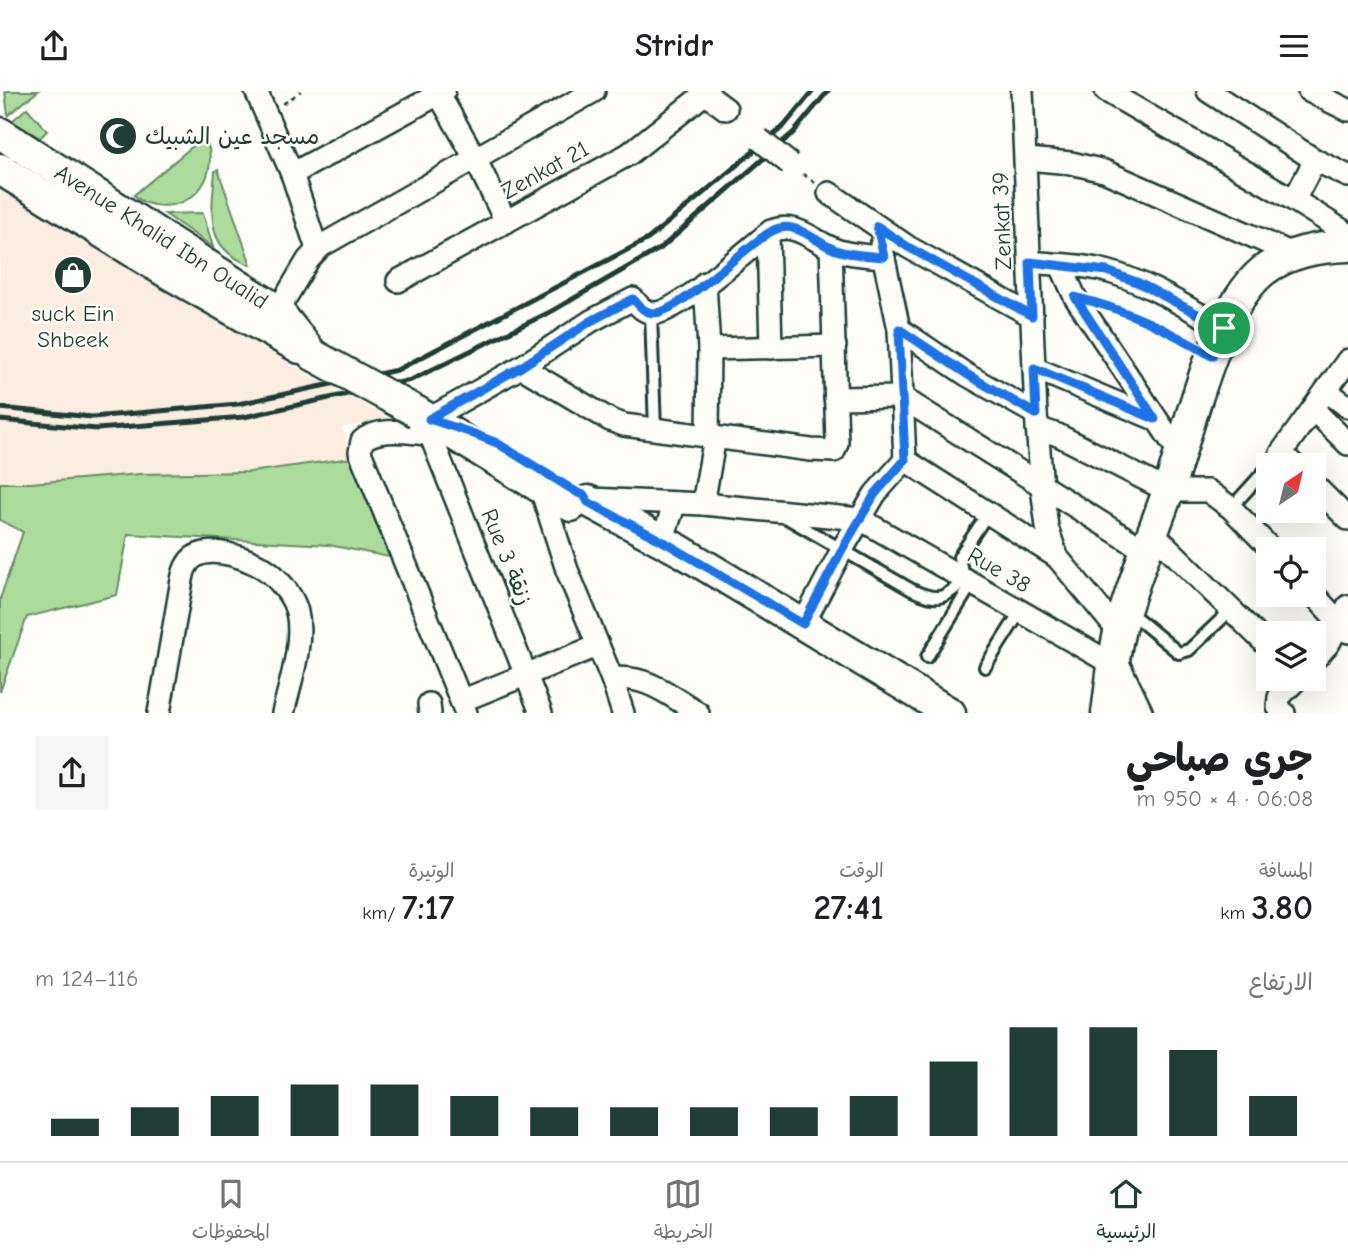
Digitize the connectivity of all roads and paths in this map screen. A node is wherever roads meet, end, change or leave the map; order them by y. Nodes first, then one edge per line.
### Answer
1 (256, 91) edge
2 (594, 91) edge
3 (1022, 91) edge
4 (1107, 91) edge
5 (1208, 91) edge
6 (1309, 91) edge
7 (440, 92) edge
8 (705, 92) edge
9 (1339, 101) edge
10 (726, 110) dead end
11 (0, 133) edge
12 (760, 139) dead end
13 (475, 158) junction
14 (1027, 159) junction
15 (1315, 160) junction
16 (790, 164) joint
17 (0, 169) edge
18 (292, 174) junction
19 (1348, 176) edge
20 (829, 193) joint
21 (1294, 200) junction
22 (506, 222) junction
23 (877, 226) junction
24 (768, 234) junction
25 (1348, 234) edge
26 (1348, 246) edge
27 (831, 248) junction
28 (317, 249) junction
29 (1293, 254) junction
30 (884, 257) junction
31 (1030, 262) junction
32 (1061, 266) junction
33 (398, 281) dead end
34 (705, 283) junction
35 (1075, 297) junction
36 (651, 313) junction
37 (1032, 316) junction
38 (272, 320) junction
39 (1224, 328) junction
40 (899, 329) junction
41 (835, 346) junction
42 (771, 348) junction
43 (709, 349) junction
44 (1212, 356) junction
45 (1348, 361) edge
46 (521, 367) junction
47 (1034, 368) junction
48 (1327, 391) junction
49 (901, 397) junction
50 (835, 398) junction
51 (1348, 407) edge
52 (1314, 410) junction
53 (1155, 419) junction
54 (1037, 421) junction
55 (425, 422) junction
56 (654, 430) junction
57 (711, 436) junction
58 (1348, 444) edge
59 (1285, 453) edge
60 (1180, 454) junction
61 (905, 460) junction
62 (1256, 484) edge
63 (1042, 487) junction
64 (541, 489) junction
65 (1168, 491) junction
66 (1326, 497) edge
67 (581, 502) junction
68 (675, 503) junction
69 (703, 504) junction
70 (1231, 508) junction
71 (772, 510) junction
72 (988, 513) junction
73 (860, 519) junction
74 (1348, 519) edge
75 (1259, 537) edge
76 (1149, 542) junction
77 (666, 543) junction
78 (843, 548) junction
79 (1057, 557) junction
80 (968, 583) junction
81 (1326, 605) edge
82 (1232, 609) junction
83 (1020, 612) junction
84 (1345, 620) edge
85 (1122, 621) junction
86 (803, 624) junction
87 (1256, 634) edge
88 (597, 646) junction
89 (1326, 648) edge
90 (927, 657) dead end
91 (1114, 665) junction
92 (985, 667) dead end
93 (525, 675) junction
94 (612, 680) junction
95 (1285, 691) edge
96 (463, 707) edge
97 (159, 713) edge
98 (283, 713) edge
99 (541, 713) edge
100 (623, 713) edge
101 (698, 713) edge
102 (913, 713) edge
103 (950, 713) edge
104 (1107, 713) edge
105 (1137, 713) edge
106 (1285, 713) edge

1 - 18 street
2 - 13 street
3 - 14 street, Zenkat 39
4 - 21 street
5 - 15 street
6 - 9 street
7 - 13 street
7 - 18 street
8 - 10 street
8 - 22 street, Zenkat 21
11 - 38 main road, Avenue Khalid Ibn Oualid
12 - 16 street, bridge
13 - 22 street
13 - 28 street
14 - 29 street
14 - 31 street, Zenkat 39
15 - 19 street
15 - 21 street
16 - 20 path
17 - 38 main road, Avenue Khalid Ibn Oualid
18 - 28 street
20 - 23 street
21 - 25 street
22 - 33 street, Zenkat 21
23 - 30 street
23 - 37 street
24 - 27 street
24 - 34 street
24 - 42 street
26 - 29 main road
27 - 30 street
27 - 41 street
28 - 38 street
29 - 39 main road
30 - 40 street
31 - 32 street
31 - 37 street, Zenkat 39
32 - 35 street
32 - 39 street
34 - 36 street
34 - 43 street
35 - 44 path
35 - 53 street
36 - 46 street
36 - 56 lane
37 - 47 street, Zenkat 39
38 - 55 main road, Avenue Khalid Ibn Oualid, bridge
39 - 44 main road
40 - 49 street
40 - 54 street
41 - 42 street
41 - 50 street
42 - 43 street
43 - 57 street
44 - 60 main road
45 - 48 street
46 - 55 street
46 - 56 street
47 - 53 street
47 - 54 street, Zenkat 39
48 - 51 street
48 - 52 street
49 - 50 street
49 - 61 street
49 - 63 street
50 - 57 street
52 - 58 street
52 - 59 street
53 - 60 street
54 - 63 street, Zenkat 39
54 - 65 street
55 - 64 main road, Avenue Khalid Ibn Oualid
55 - 67 main road, Avenue Khalid Ibn Oualid
55 - 93 street, Rue 3 زنقة
55 - 96 street
56 - 57 street
57 - 69 street
60 - 65 main road
61 - 72 street, Zenkat 39
61 - 73 street
62 - 70 lane
63 - 76 street
63 - 79 street, Zenkat 39
64 - 67 main road, Avenue Khalid Ibn Oualid
64 - 88 street
65 - 70 street
65 - 76 main road
66 - 74 street
67 - 68 street
67 - 77 main road, Avenue Khalid Ibn Oualid
67 - 102 main road, Avenue Khalid Ibn Oualid
68 - 69 street
68 - 77 street
69 - 71 street
70 - 75 street
71 - 73 street
71 - 78 lane
72 - 79 street, Zenkat 39
72 - 80 lane
73 - 78 street
73 - 80 street, Rue 38
76 - 82 street
76 - 85 main road
77 - 86 main road, Avenue Khalid Ibn Oualid
78 - 80 lane
78 - 86 street
79 - 85 street, Zenkat 39
80 - 83 street, Rue 38
80 - 90 lane
81 - 84 street
82 - 85 lane
82 - 87 street
83 - 91 street, Rue 38
83 - 92 lane
84 - 89 street
85 - 91 main road
86 - 103 main road, Avenue Khalid Ibn Oualid
88 - 93 street
88 - 94 street
91 - 104 main road
91 - 105 main road
93 - 96 street
93 - 99 street, Rue 3 زنقة
94 - 100 street
94 - 101 street
95 - 106 street
97 - 98 street

